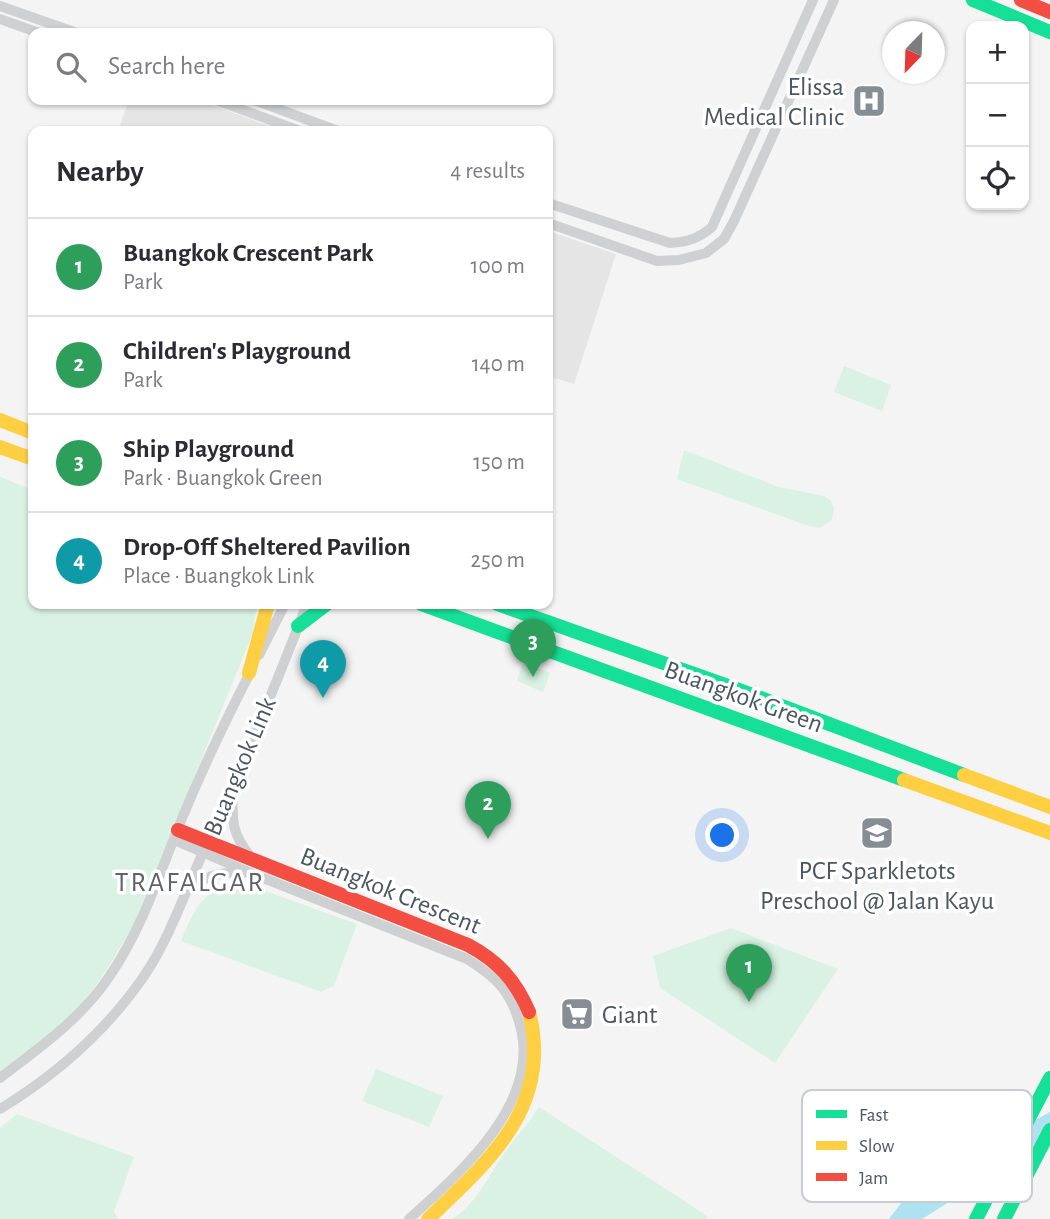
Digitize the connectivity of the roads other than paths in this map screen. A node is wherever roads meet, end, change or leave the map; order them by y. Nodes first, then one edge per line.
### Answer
1 (813, 0) edge
2 (834, 0) edge
3 (973, 0) edge
4 (1021, 0) edge
5 (0, 6) edge
6 (1050, 12) edge
7 (0, 19) edge
8 (63, 28) edge
9 (28, 29) edge
10 (1050, 32) edge
11 (230, 105) edge
12 (268, 105) edge
13 (286, 126) edge
14 (324, 126) edge
15 (553, 205) edge
16 (553, 225) edge
17 (0, 420) edge
18 (28, 431) edge
19 (0, 447) edge
20 (28, 457) edge
21 (267, 609) edge
22 (282, 609) edge
23 (305, 609) edge
24 (320, 609) edge
25 (435, 609) edge
26 (511, 609) edge
27 (298, 626) junction
28 (249, 673) junction
29 (234, 783) junction
30 (1050, 807) edge
31 (1050, 833) edge
32 (176, 835) junction
33 (205, 847) junction
34 (254, 868) junction
35 (184, 894) junction
36 (0, 1078) edge
37 (1050, 1078) edge
38 (0, 1109) edge
39 (1032, 1111) edge
40 (1050, 1130) edge
41 (1032, 1166) edge
42 (985, 1202) edge
43 (1013, 1202) edge
44 (409, 1219) edge
45 (428, 1219) edge
46 (976, 1219) edge
47 (1004, 1219) edge

1 - 15 street
2 - 16 street
3 - 10 main road
4 - 6 main road
5 - 8 street
7 - 9 street
11 - 13 street
12 - 14 street
17 - 18 main road
19 - 20 main road
21 - 28 main road
22 - 28 street, Buangkok Link
23 - 27 street, Buangkok Link
24 - 27 main road
25 - 31 main road, Buangkok Green
26 - 30 main road, Buangkok Green
27 - 29 street, Buangkok Link
28 - 32 street, Buangkok Link
29 - 33 street, Buangkok Link
29 - 34 street
32 - 33 main road, Buangkok Crescent
32 - 36 street, Buangkok Link
33 - 34 main road, Buangkok Crescent
33 - 35 street, Buangkok Link
34 - 35 street, Buangkok Crescent
34 - 44 street, Buangkok Crescent
34 - 45 main road, Buangkok Crescent
35 - 38 street, Buangkok Link
37 - 39 main road
40 - 41 main road
42 - 46 main road
43 - 47 main road

